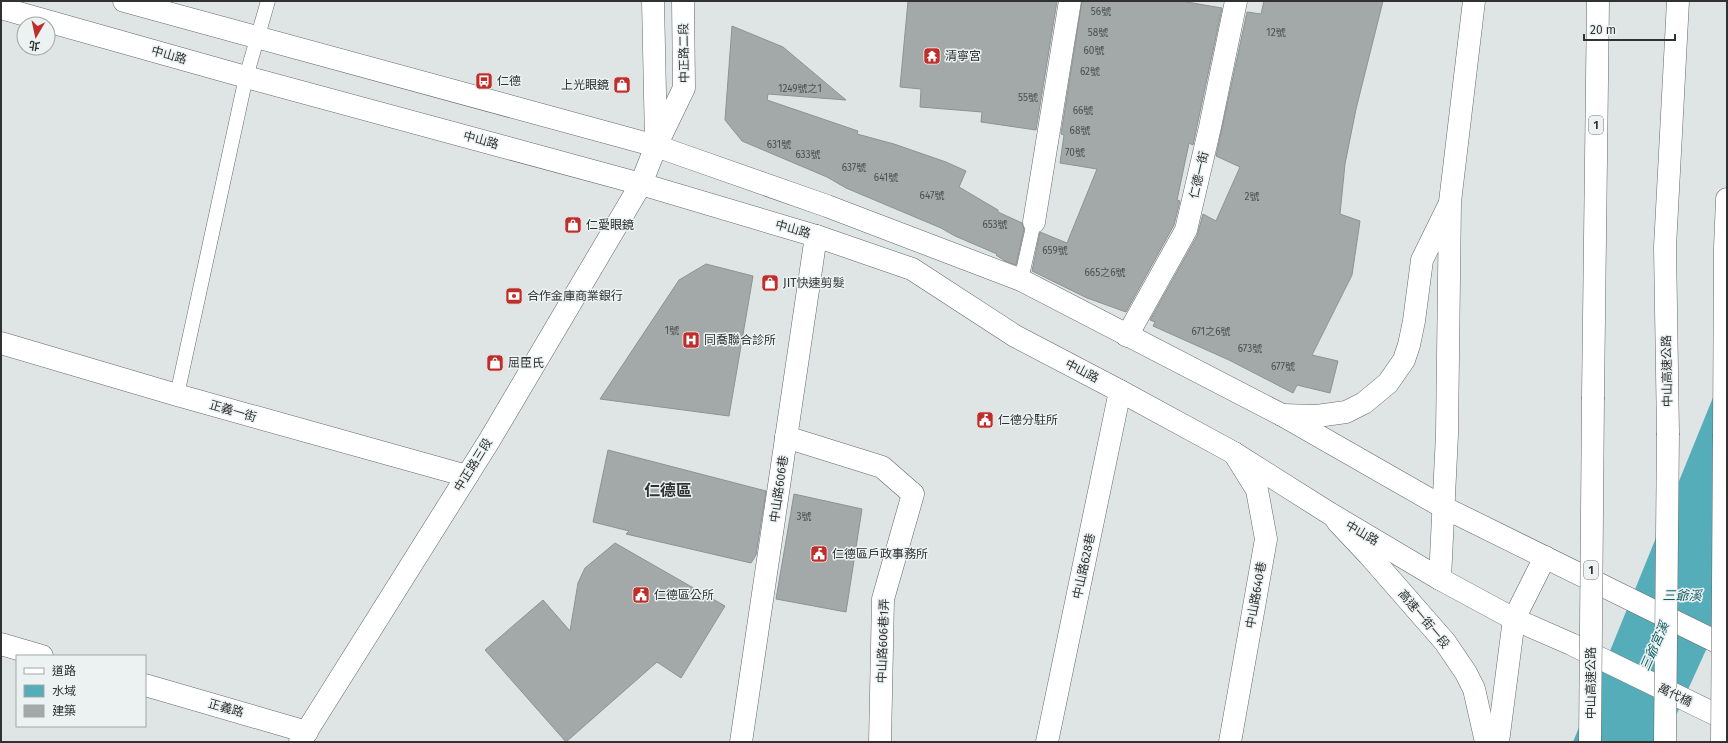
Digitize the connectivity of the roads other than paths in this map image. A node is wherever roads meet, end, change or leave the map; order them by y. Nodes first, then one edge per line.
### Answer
1 (124, 1) edge
2 (268, 1) edge
3 (653, 1) edge
4 (683, 1) edge
5 (1070, 1) edge
6 (1236, 1) edge
7 (1459, 1) edge
8 (1474, 1) edge
9 (1598, 1) edge
10 (1678, 1) edge
11 (1, 8) edge
12 (257, 38) junction
13 (246, 77) junction
14 (1464, 83) junction
15 (656, 146) junction
16 (641, 184) junction
17 (1727, 199) edge
18 (1450, 202) junction
19 (1034, 222) joint
20 (816, 236) junction
21 (1021, 280) junction
22 (1127, 336) junction
23 (1, 343) edge
24 (1120, 391) junction
25 (177, 395) junction
26 (1282, 415) junction
27 (786, 437) junction
28 (1234, 453) junction
29 (467, 476) junction
30 (1443, 507) junction
31 (1329, 513) junction
32 (1545, 557) junction
33 (1440, 579) junction
34 (1514, 619) junction
35 (1, 644) edge
36 (1727, 647) edge
37 (39, 655) edge
38 (146, 685) edge
39 (1727, 720) edge
40 (303, 737) edge
41 (741, 742) edge
42 (880, 742) edge
43 (1048, 742) edge
44 (1230, 742) edge
45 (1486, 742) edge
46 (1498, 742) edge
47 (1590, 742) edge
48 (1665, 742) edge
49 (1722, 742) edge

1 - 12 main road
2 - 12 lane
3 - 15 main road, 中正路二段
4 - 15 main road, 中正路二段
5 - 19 main road
6 - 22 main road, 仁德一街
7 - 14 main road
8 - 14 main road
9 - 47 main road, 中山高速公路 / 1, bridge
10 - 48 main road, 中山高速公路, bridge
11 - 13 main road, 中山路
12 - 13 lane
12 - 15 main road
13 - 16 main road, 中山路
13 - 25 lane
14 - 18 main road
15 - 16 main road, 中正路二段
15 - 21 main road
16 - 20 main road, 中山路
16 - 29 main road, 中正路三段
17 - 49 main road, bridge
18 - 26 main road
18 - 30 main road
19 - 21 lane
20 - 24 main road, 中山路
20 - 27 main road, 中山路606巷
21 - 22 main road
22 - 26 main road
23 - 25 main road, 正義一街
24 - 28 main road, 中山路
24 - 43 main road, 中山路628巷
25 - 29 main road, 正義一街
26 - 30 main road
27 - 41 main road, 中山路606巷
27 - 42 main road, 中山路606巷1弄
28 - 31 main road, 中山路
28 - 44 main road, 中山路640巷
29 - 40 main road, 中正路三段
30 - 32 main road
30 - 33 main road
31 - 33 main road, 中山路
31 - 45 main road, 高速一街一段
32 - 34 main road
32 - 36 main road, bridge
33 - 34 main road, 中山路
34 - 39 main road, 萬代橋, bridge
34 - 46 main road
35 - 37 main road
38 - 40 main road, 正義路

